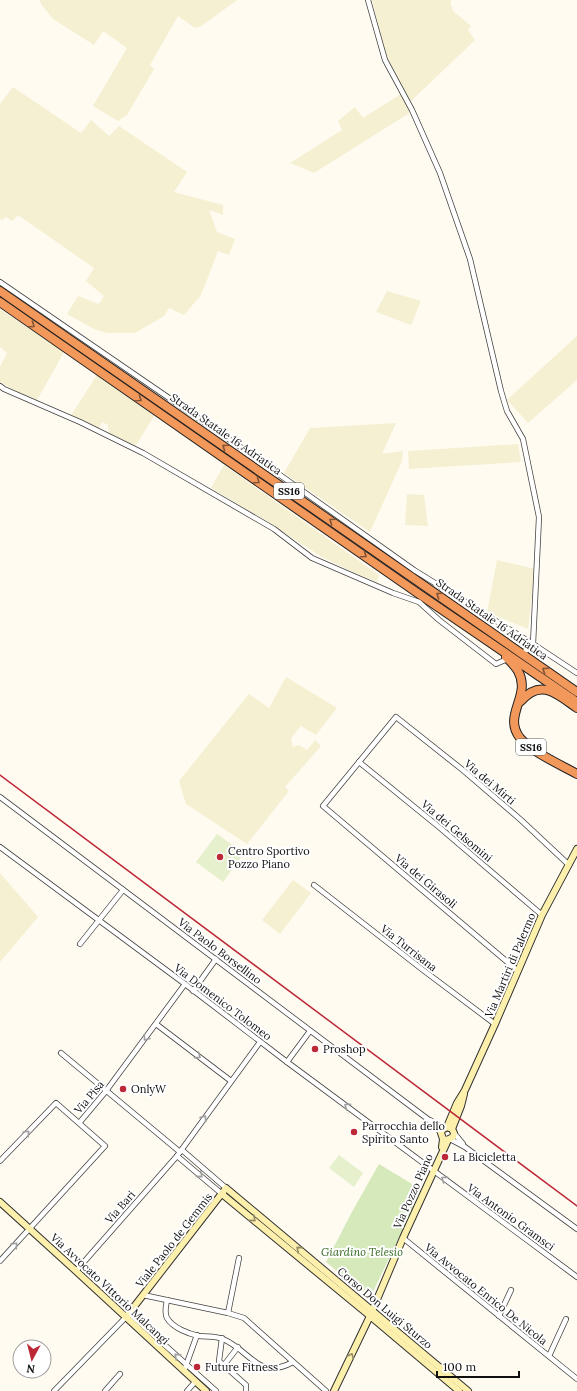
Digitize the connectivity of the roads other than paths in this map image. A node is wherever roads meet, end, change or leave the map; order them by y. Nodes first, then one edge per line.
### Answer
1 (368, 0) edge
2 (0, 282) edge
3 (0, 290) edge
4 (0, 302) edge
5 (0, 386) edge
6 (489, 642) junction
7 (535, 645) junction
8 (525, 651) dead end
9 (505, 660) dead end
10 (577, 673) edge
11 (577, 692) edge
12 (520, 702) junction
13 (577, 702) edge
14 (577, 708) edge
15 (359, 762) junction
16 (577, 774) edge
17 (0, 797) edge
18 (0, 846) edge
19 (577, 849) edge
20 (569, 864) junction
21 (314, 885) dead end
22 (123, 890) junction
23 (542, 915) junction
24 (99, 920) junction
25 (80, 944) dead end
26 (216, 959) junction
27 (518, 971) junction
28 (185, 984) junction
29 (193, 991) junction
30 (156, 1024) junction
31 (495, 1024) junction
32 (310, 1030) junction
33 (260, 1042) junction
34 (61, 1053) dead end
35 (287, 1062) junction
36 (231, 1081) junction
37 (465, 1090) joint
38 (106, 1091) junction
39 (80, 1122) junction
40 (447, 1134) junction
41 (179, 1153) junction
42 (0, 1161) edge
43 (434, 1172) junction
44 (226, 1188) junction
45 (222, 1194) junction
46 (0, 1202) edge
47 (28, 1228) junction
48 (577, 1230) edge
49 (403, 1238) junction
50 (239, 1258) dead end
51 (0, 1261) edge
52 (76, 1270) junction
53 (577, 1277) edge
54 (511, 1290) dead end
55 (143, 1295) junction
56 (167, 1300) junction
57 (228, 1313) junction
58 (371, 1313) junction
59 (127, 1315) junction
60 (499, 1316) junction
61 (566, 1319) dead end
62 (197, 1335) junction
63 (222, 1338) junction
64 (238, 1347) junction
65 (549, 1356) junction
66 (293, 1362) junction
67 (186, 1364) junction
68 (224, 1364) junction
69 (184, 1371) junction
70 (120, 1374) dead end
71 (577, 1379) edge
72 (195, 1382) junction
73 (54, 1391) edge
74 (105, 1391) edge
75 (187, 1391) edge
76 (206, 1391) edge
77 (216, 1391) edge
78 (246, 1391) edge
79 (326, 1391) edge
80 (334, 1391) edge
81 (459, 1391) edge
82 (468, 1391) edge

1 - 7 street
2 - 7 street
11 -> 3 highway, Strada Statale 16 Adriatica / SS16
4 -> 6 highway, Strada Statale 16 Adriatica / SS16
5 - 9 street
6 - 12 highway, SS16
6 - 13 highway, Strada Statale 16 Adriatica / SS16
7 - 8 street
7 - 10 street
12 - 14 highway
12 - 16 highway, SS16
15 - 20 street, Via dei Mirti
15 - 23 street, Via dei Gelsomini
15 - 27 street, Via dei Girasoli
17 - 22 street, Via Paolo Borsellino
18 - 24 street, Via Domenico Tolomeo
19 - 20 street, Via Martiri di Palermo
20 - 23 street, Via Martiri di Palermo
21 - 31 street, Via Turrisana
22 - 24 street
22 - 26 street, Via Paolo Borsellino
23 - 27 street, Via Martiri di Palermo
24 - 25 street
24 - 28 street, Via Domenico Tolomeo
26 - 29 street
26 - 32 street, Via Paolo Borsellino
27 - 31 street, Via Martiri di Palermo
28 - 29 street, Via Domenico Tolomeo
28 - 30 street, Via Pisa
29 - 33 street, Via Domenico Tolomeo
30 -> 36 street
30 -> 38 street, Via Pisa
31 - 37 street, Via Martiri di Palermo
32 - 35 street
32 - 40 street, Via Paolo Borsellino
33 - 35 street, Via Domenico Tolomeo
33 - 36 street, Via Bari
34 - 38 street, Corso Don Luigi Sturzo
43 -> 35 street, Via Domenico Tolomeo
41 -> 36 street, Via Bari
37 - 40 street, Via Pozzo Piano
38 - 39 street, Via Pisa
38 - 41 street, Corso Don Luigi Sturzo
42 -> 39 street
39 - 47 street, Via Pisa
40 - 43 street, Via Pozzo Piano
40 - 48 street, Via Paolo Borsellino
41 - 44 street, Corso Don Luigi Sturzo
41 -> 45 street, Corso Don Luigi Sturzo
41 - 52 street, Via Bari
43 - 49 street, Via Pozzo Piano
53 -> 43 street, Via Antonio Gramsci
44 - 45 street, Viale Paolo de Gemmis
58 -> 44 street, Corso Don Luigi Sturzo
45 - 55 street, Viale Paolo de Gemmis
45 -> 58 street, Corso Don Luigi Sturzo
46 - 47 street, Via Avvocato Vittorio Malcangi
51 -> 47 street
47 - 52 street, Via Avvocato Vittorio Malcangi
49 - 58 street, Via Pozzo Piano
49 - 60 street, Via Avvocato Enrico De Nicola
50 - 57 street
52 - 59 street, Via Avvocato Vittorio Malcangi
54 - 60 street
55 - 56 street
55 - 59 street, Viale Paolo de Gemmis
56 - 57 street
56 - 62 street
57 - 66 street
80 -> 58 street, Via Pozzo Piano
58 - 81 street, Corso Don Luigi Sturzo
58 - 82 street, Corso Don Luigi Sturzo
67 -> 59 street, Via Avvocato Vittorio Malcangi
59 - 69 street, Via Avvocato Vittorio Malcangi
59 - 73 street, Viale Paolo de Gemmis
60 - 65 street, Via Avvocato Enrico De Nicola
61 - 65 street
62 - 63 street
62 - 67 street
63 - 64 street
63 - 68 street
64 - 66 street
64 - 68 street
65 - 71 street, Via Avvocato Enrico De Nicola
66 - 79 street
67 - 69 street
67 - 77 street, Via Avvocato Vittorio Malcangi
68 - 78 street
69 - 72 street, Via Avvocato Vittorio Malcangi
70 - 74 street
72 - 75 street
72 - 76 street, Via Avvocato Vittorio Malcangi

